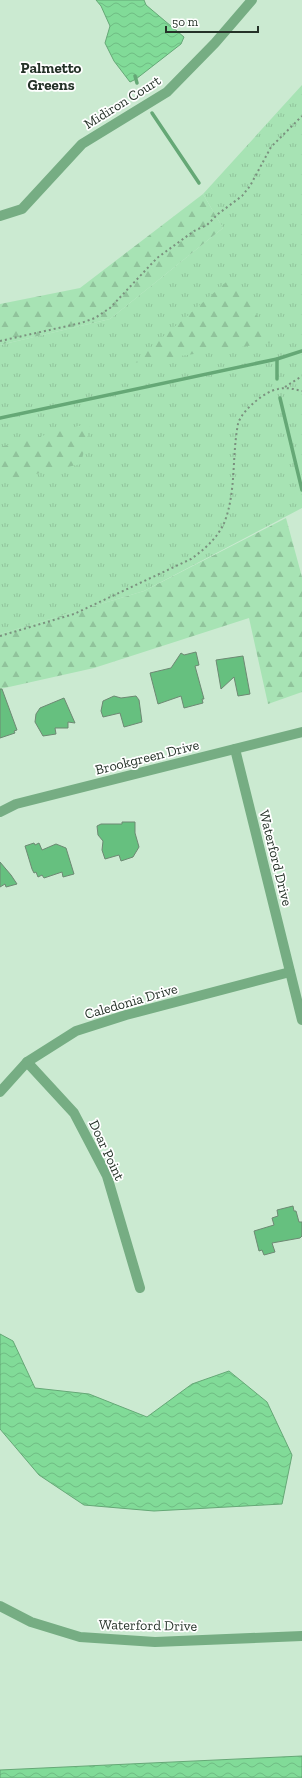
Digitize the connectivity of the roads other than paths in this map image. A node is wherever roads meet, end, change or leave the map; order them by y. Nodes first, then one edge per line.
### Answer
1 (252, 0) edge
2 (0, 216) edge
3 (302, 732) edge
4 (235, 749) junction
5 (0, 812) edge
6 (290, 972) junction
7 (302, 1020) edge
8 (27, 1062) junction
9 (0, 1092) edge
10 (140, 1288) dead end
11 (0, 1606) edge
12 (302, 1636) edge

1 - 2 street, Midiron Court
3 - 4 street, Brookgreen Drive
4 - 5 street, Brookgreen Drive
4 - 6 street, Waterford Drive
6 - 7 street, Waterford Drive
6 - 8 street, Caledonia Drive
8 - 9 street, Caledonia Drive
8 - 10 street, Doar Point
11 - 12 street, Waterford Drive

